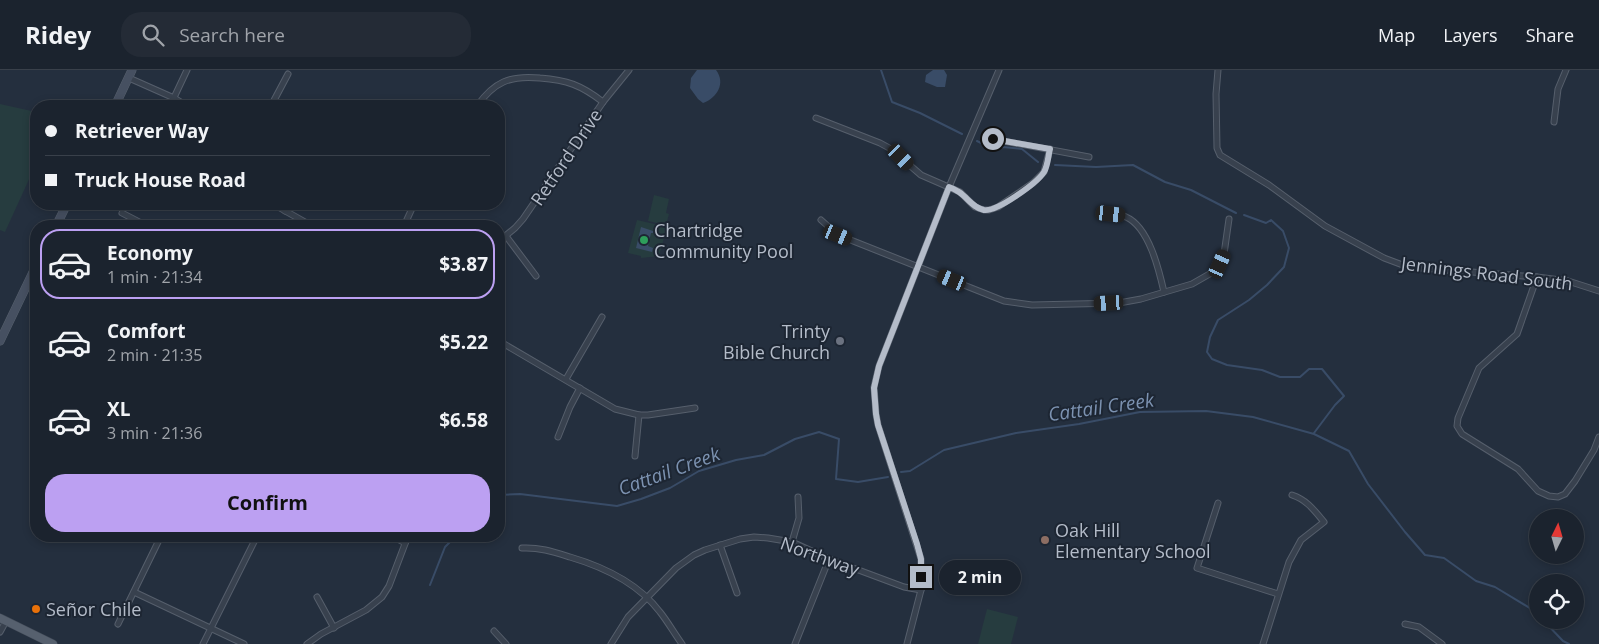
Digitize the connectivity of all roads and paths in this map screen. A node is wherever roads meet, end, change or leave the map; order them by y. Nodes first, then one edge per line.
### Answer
1 (132, 70) edge
2 (187, 70) edge
3 (629, 70) edge
4 (999, 70) edge
5 (1218, 70) edge
6 (1566, 70) edge
7 (288, 74) dead end
8 (129, 78) junction
9 (174, 98) junction
10 (118, 100) edge
11 (177, 100) edge
12 (274, 100) edge
13 (482, 100) edge
14 (603, 102) junction
15 (816, 118) dead end
16 (1554, 122) dead end
17 (993, 139) dead end
18 (1050, 149) junction
19 (1089, 157) dead end
20 (949, 187) junction
21 (285, 211) edge
22 (122, 213) dead end
23 (1111, 214) dead end
24 (1229, 218) dead end
25 (135, 220) edge
26 (301, 220) edge
27 (821, 220) dead end
28 (506, 236) joint
29 (917, 266) junction
30 (536, 276) dead end
31 (1536, 276) junction
32 (30, 278) edge
33 (1599, 291) edge
34 (1164, 292) junction
35 (602, 317) dead end
36 (0, 341) edge
37 (505, 344) edge
38 (566, 380) junction
39 (580, 388) junction
40 (695, 408) dead end
41 (639, 415) junction
42 (558, 437) dead end
43 (1599, 437) edge
44 (635, 456) dead end
45 (1292, 495) dead end
46 (798, 496) dead end
47 (1218, 502) dead end
48 (158, 542) edge
49 (254, 542) edge
50 (792, 542) junction
51 (405, 543) edge
52 (720, 544) junction
53 (522, 548) dead end
54 (830, 559) junction
55 (920, 590) junction
56 (134, 592) junction
57 (736, 593) dead end
58 (1278, 594) junction
59 (318, 597) dead end
60 (646, 598) junction
61 (3, 619) edge
62 (118, 624) dead end
63 (1405, 624) dead end
64 (211, 628) junction
65 (334, 628) junction
66 (494, 631) dead end
67 (0, 632) edge
68 (53, 644) edge
69 (203, 644) edge
70 (244, 644) edge
71 (307, 644) edge
72 (506, 644) edge
73 (611, 644) edge
74 (682, 644) edge
75 (795, 644) edge
76 (907, 644) edge
77 (1263, 644) edge
78 (1442, 644) edge

1 - 8 main road
2 - 9 street
3 - 14 street, Retford Drive
4 - 20 street
5 - 31 street, Jennings Road South
6 - 16 street
7 - 12 street
8 - 9 street
8 - 10 main road
9 - 11 street
13 - 14 street
14 - 28 street, Retford Drive
15 - 20 street
17 - 18 street
18 - 19 street
18 - 20 street
20 - 29 street
21 - 26 street
22 - 25 street
23 - 34 street
24 - 34 street
27 - 29 street
28 - 30 street
29 - 34 street
29 - 55 street
31 - 33 street, Jennings Road South
31 - 43 street
32 - 36 main road
35 - 38 street
37 - 38 street
38 - 39 street
39 - 41 street
39 - 42 street
40 - 41 street
41 - 44 street
45 - 58 street
46 - 50 street
47 - 58 street
48 - 56 street
49 - 64 street
50 - 52 street, Northway
50 - 54 street, Northway
51 - 65 street
52 - 57 street
52 - 60 street, Northway
53 - 60 street
54 - 55 street, Northway
54 - 75 street
55 - 76 street
56 - 62 street
56 - 64 street
58 - 77 street
59 - 65 street
60 - 73 street, Northway
60 - 74 street
61 - 67 street
61 - 68 main road
63 - 78 street
64 - 69 street
64 - 70 street
65 - 71 street
66 - 72 street

